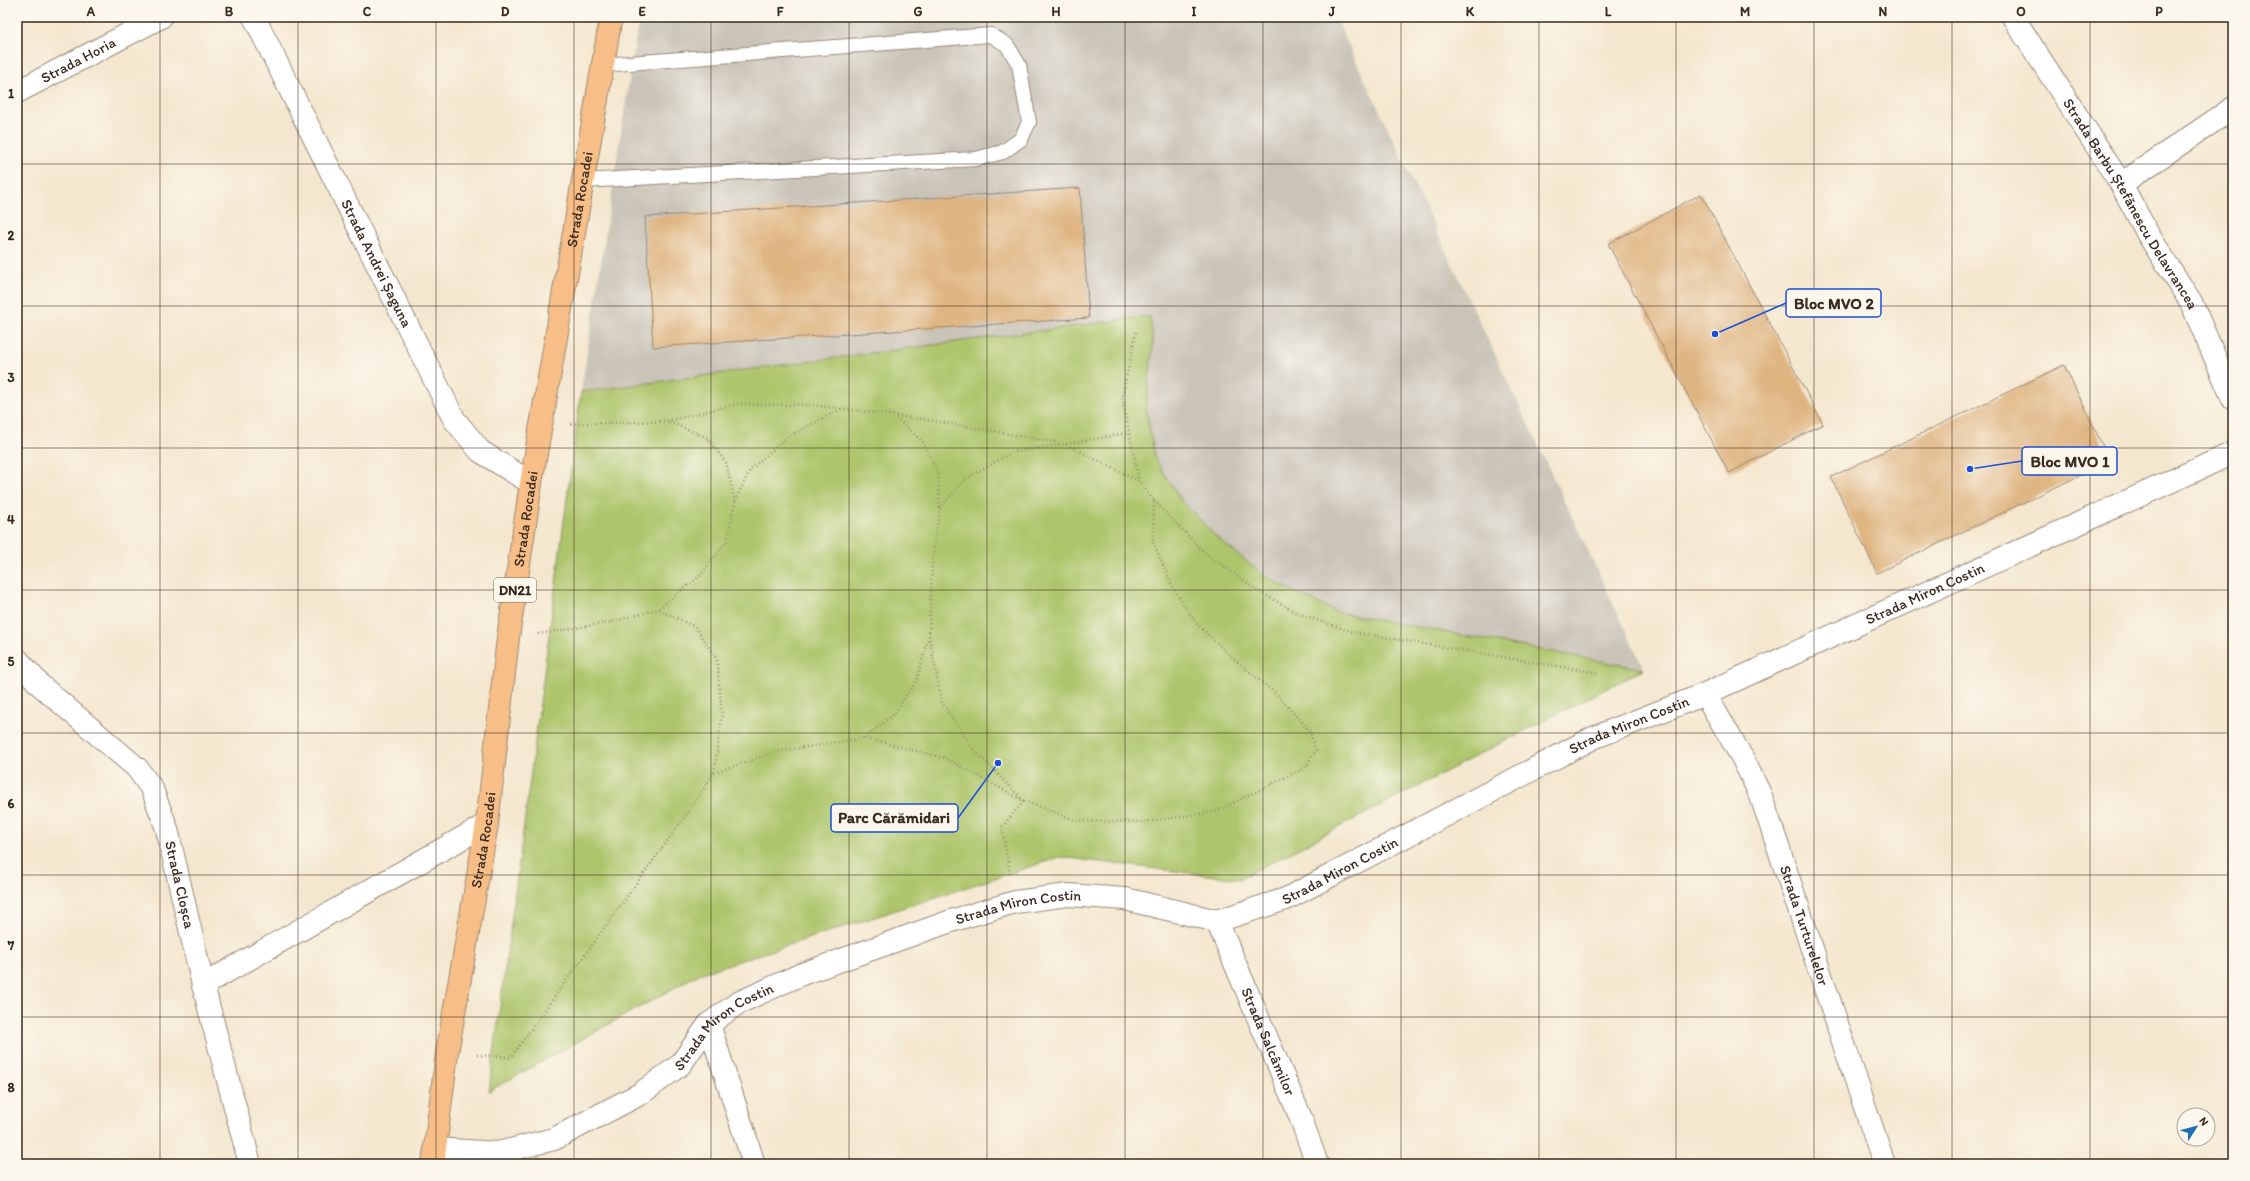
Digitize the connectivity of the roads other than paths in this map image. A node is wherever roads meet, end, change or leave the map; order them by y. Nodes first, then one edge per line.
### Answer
1 (161, 17) edge
2 (254, 17) edge
3 (611, 17) edge
4 (2013, 17) edge
5 (603, 65) junction
6 (17, 92) edge
7 (2233, 108) edge
8 (583, 181) junction
9 (2121, 184) junction
10 (2233, 399) edge
11 (2233, 453) edge
12 (531, 483) junction
13 (17, 659) edge
14 (1705, 694) junction
15 (487, 824) junction
16 (1217, 921) junction
17 (203, 985) junction
18 (709, 1024) junction
19 (434, 1156) edge
20 (250, 1164) edge
21 (754, 1164) edge
22 (1317, 1164) edge
23 (1884, 1164) edge

1 - 6 street, Strada Horia
2 - 12 street, Strada Andrei Șaguna
3 - 5 main road, Strada Rocadei / DN21
4 - 9 street, Strada Barbu Ștefănescu Delavrancea
5 - 8 main road, Strada Rocadei / DN21
5 - 8 lane
7 - 9 street
8 - 12 main road, Strada Rocadei / DN21
9 - 10 street, Strada Barbu Ștefănescu Delavrancea
11 - 14 street, Strada Miron Costin
12 - 15 main road, Strada Rocadei / DN21
13 - 17 street, Strada Cloșca
14 - 16 street, Strada Miron Costin
14 - 23 street, Strada Turturelelor
15 - 17 street
15 - 19 main road, Strada Rocadei / DN21
16 - 18 street, Strada Miron Costin
16 - 22 street, Strada Salcâmilor
17 - 20 street, Strada Cloșca
18 - 19 street, Strada Miron Costin
18 - 21 street

